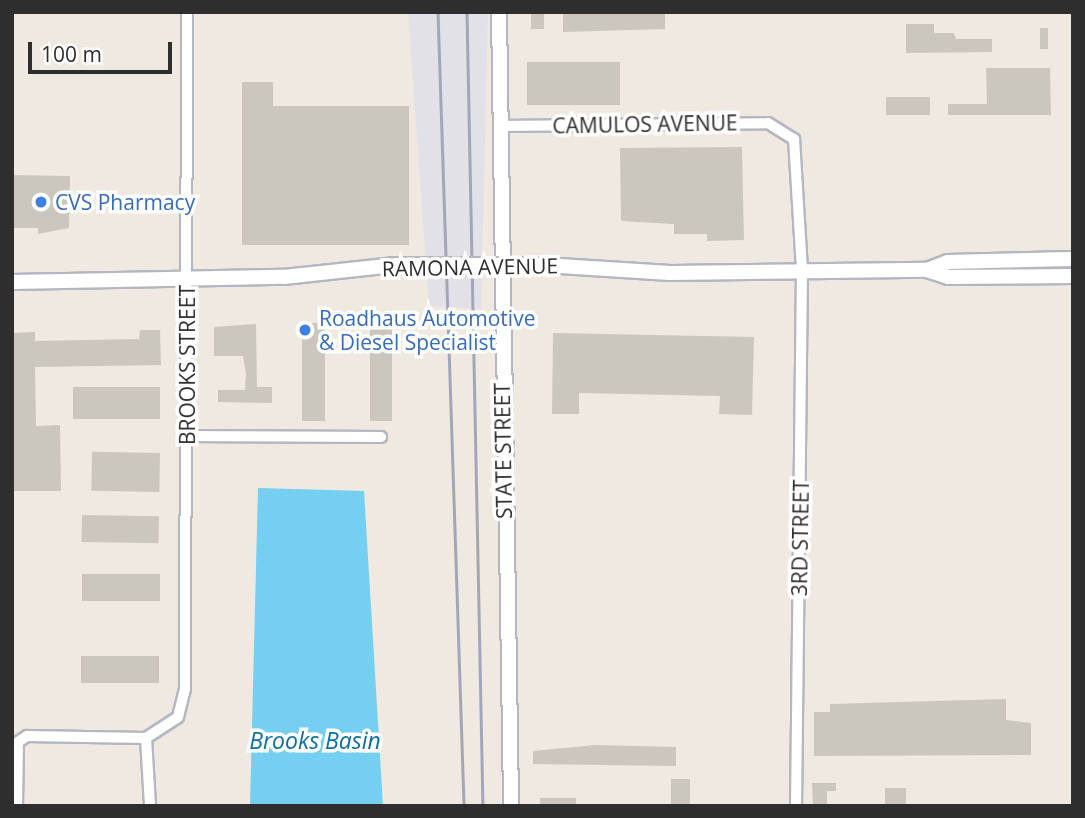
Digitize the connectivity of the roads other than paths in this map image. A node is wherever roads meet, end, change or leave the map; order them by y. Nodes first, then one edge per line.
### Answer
1 (187, 12) edge
2 (499, 12) edge
3 (500, 126) junction
4 (789, 132) joint
5 (1073, 259) edge
6 (927, 270) junction
7 (802, 271) junction
8 (1073, 276) edge
9 (187, 280) junction
10 (12, 282) edge
11 (187, 436) junction
12 (381, 437) dead end
13 (146, 737) junction
14 (17, 806) edge
15 (150, 806) edge
16 (511, 806) edge
17 (796, 806) edge

1 - 9 street, BROOKS STREET
2 - 3 main road, STATE STREET
3 - 4 street, CAMULOS AVENUE
3 - 16 main road, STATE STREET
4 - 7 street, 3RD STREET
5 - 6 main road, RAMONA AVENUE
6 - 7 main road, RAMONA AVENUE
6 - 8 main road, RAMONA AVENUE
7 - 9 main road, RAMONA AVENUE, bridge
7 - 17 street, 3RD STREET
9 - 10 main road, RAMONA AVENUE
9 - 11 street, BROOKS STREET
11 - 12 street
11 - 13 street, BROOKS STREET
13 - 14 street
13 - 15 street

